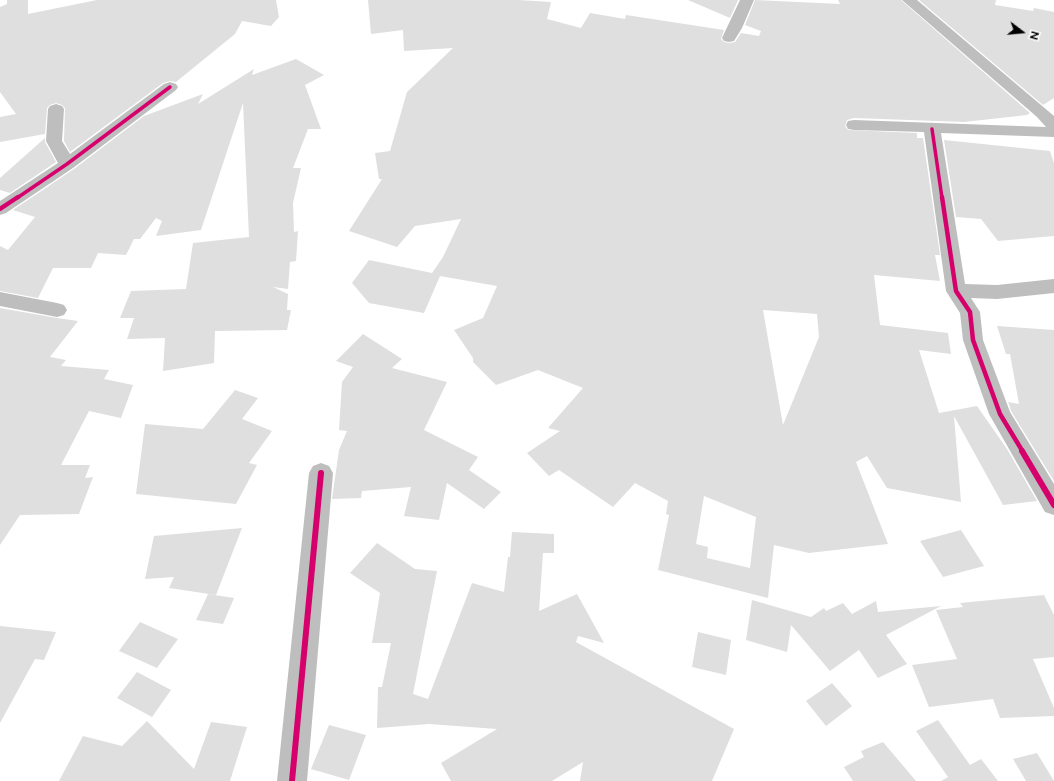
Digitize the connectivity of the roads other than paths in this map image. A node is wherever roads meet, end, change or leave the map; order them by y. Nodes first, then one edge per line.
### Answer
1 (747, 0) edge
2 (909, 0) edge
3 (729, 38) dead end
4 (170, 87) dead end
5 (56, 109) dead end
6 (854, 126) dead end
7 (1054, 126) edge
8 (932, 129) junction
9 (1054, 132) edge
10 (67, 164) junction
11 (0, 209) edge
12 (1054, 286) edge
13 (956, 291) junction
14 (0, 299) edge
15 (57, 310) dead end
16 (321, 473) dead end
17 (1054, 504) edge
18 (292, 781) edge

1 - 3 street
2 - 7 street
4 - 10 street
5 - 10 street
6 - 8 street
8 - 9 street
8 - 13 street
10 - 11 street
12 - 13 street
13 - 17 street
14 - 15 street
16 - 18 street

